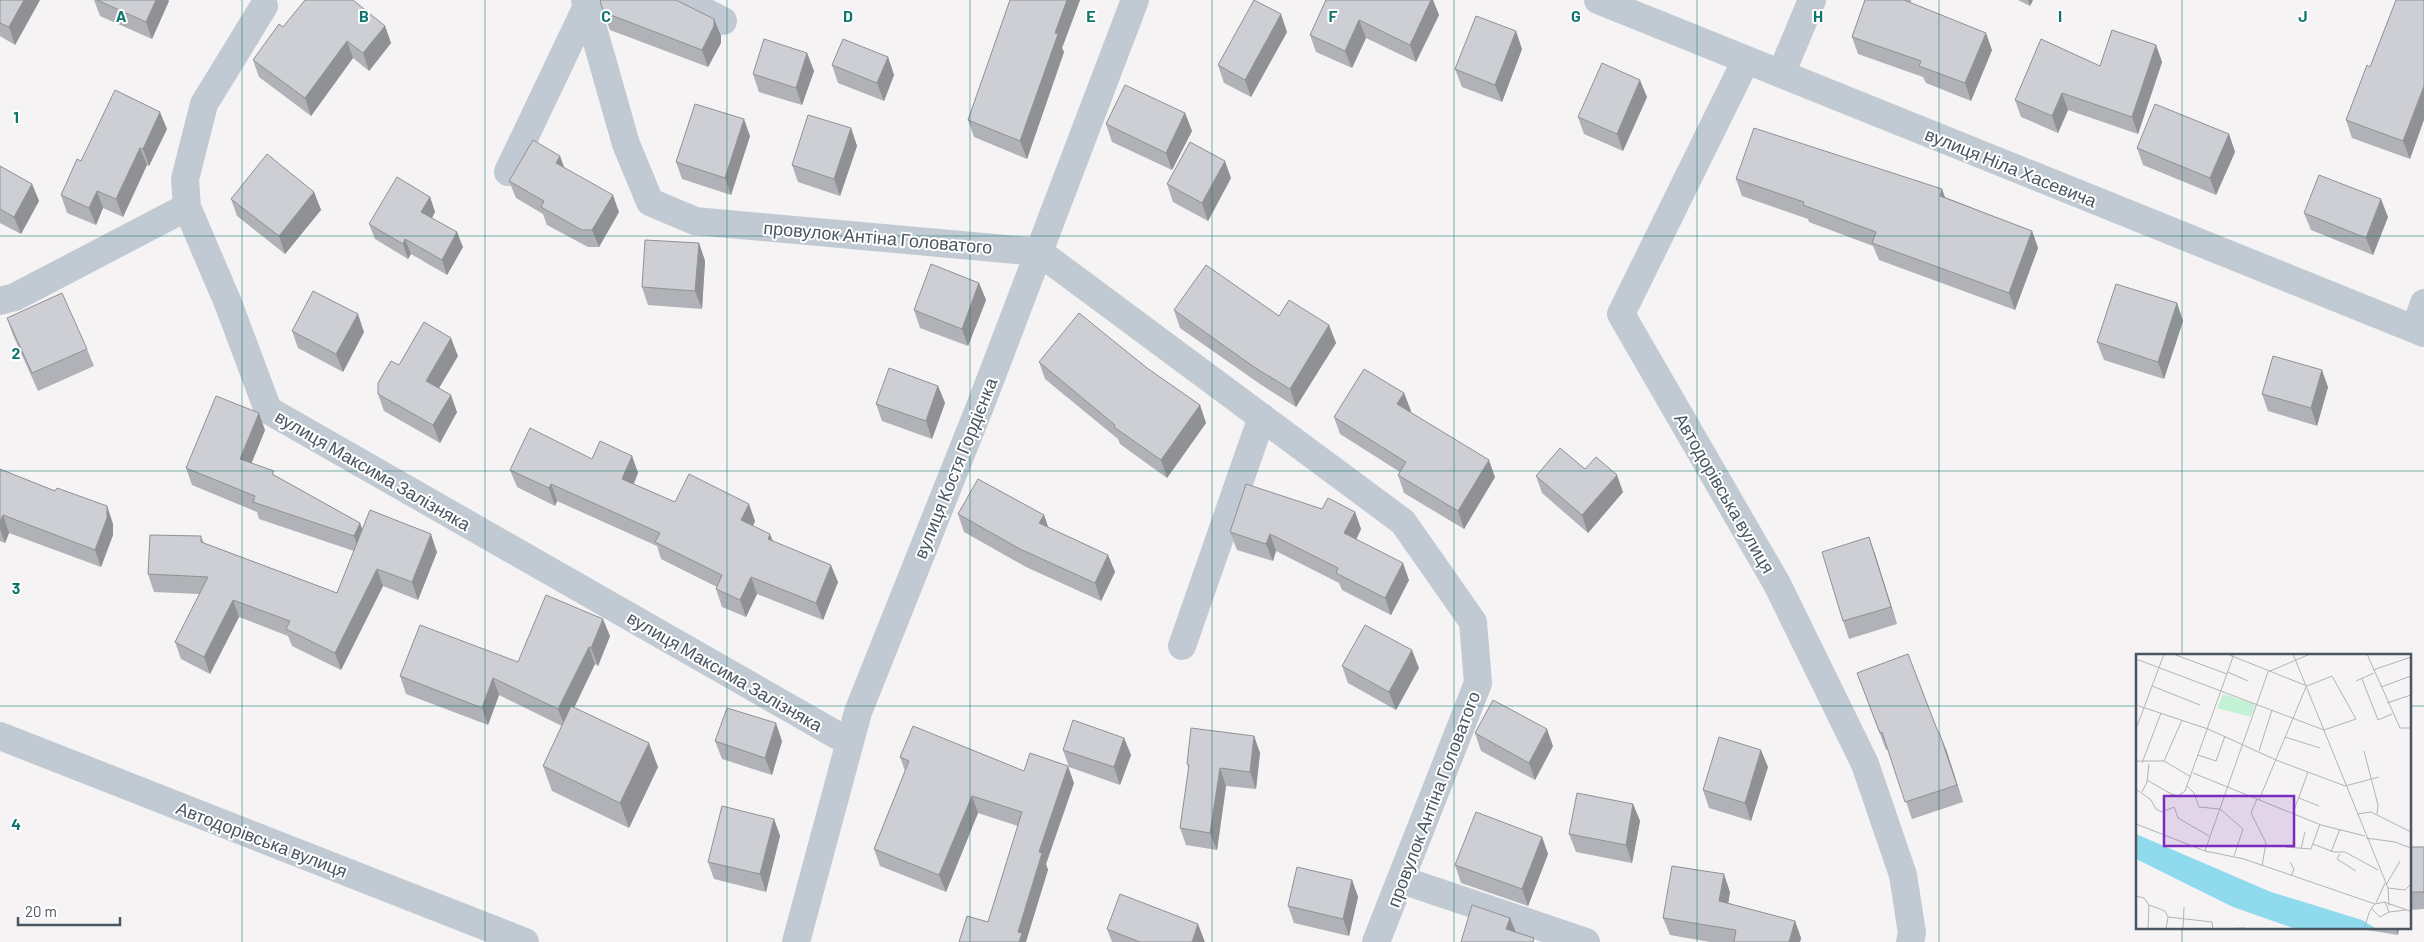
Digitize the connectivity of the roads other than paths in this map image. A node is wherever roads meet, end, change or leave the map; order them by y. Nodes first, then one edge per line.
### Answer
1 (682, 0) edge
2 (1135, 0) edge
3 (1598, 0) edge
4 (1812, 0) edge
5 (262, 2) edge
6 (586, 3) edge
7 (723, 21) dead end
8 (1746, 60) junction
9 (1781, 74) junction
10 (508, 172) dead end
11 (186, 207) junction
12 (1039, 252) junction
13 (0, 300) edge
14 (2424, 303) edge
15 (2419, 331) edge
16 (1262, 417) junction
17 (1182, 646) dead end
18 (0, 736) edge
19 (849, 742) junction
20 (1402, 880) junction
21 (524, 942) edge
22 (796, 942) edge
23 (1376, 942) edge
24 (1586, 942) edge
25 (1910, 942) edge

1 - 7 street
2 - 12 street, вулиця Костя Гордієнка
3 - 8 street, вулиця Ніла Хасевича
4 - 9 street
5 - 11 street
6 - 10 street, провулок Антіна Головатого
6 - 12 street, провулок Антіна Головатого
8 - 9 street, вулиця Ніла Хасевича
8 - 25 street, Автодорівська вулиця
9 - 15 street, вулиця Ніла Хасевича
11 - 13 street
11 - 19 street, вулиця Максима Залізняка
12 - 16 street, провулок Антіна Головатого
12 - 19 street, вулиця Костя Гордієнка
14 - 15 street
16 - 17 street
16 - 20 street, провулок Антіна Головатого
18 - 21 street, Автодорівська вулиця
19 - 22 street, вулиця Костя Гордієнка
20 - 23 street, провулок Антіна Головатого
20 - 24 street

